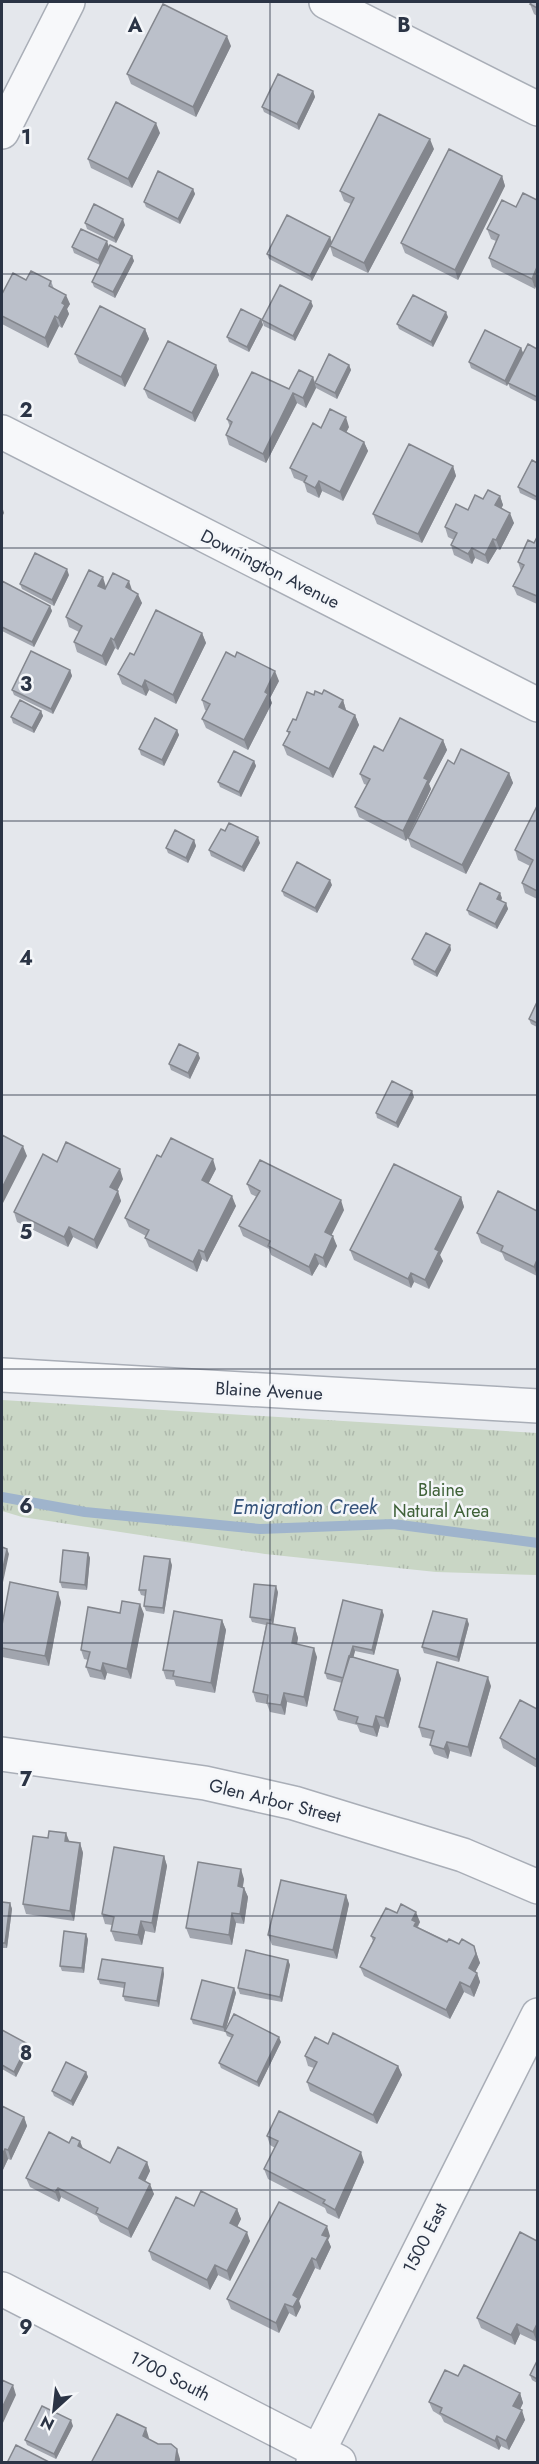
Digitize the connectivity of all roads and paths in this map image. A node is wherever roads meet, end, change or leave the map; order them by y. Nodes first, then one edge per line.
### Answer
1 (68, 2) edge
2 (326, 2) edge
3 (537, 109) edge
4 (2, 132) edge
5 (2, 432) edge
6 (537, 705) edge
7 (2, 1375) edge
8 (537, 1406) edge
9 (2, 1754) edge
10 (537, 1887) edge
11 (537, 2014) edge
12 (2, 2289) edge
13 (323, 2459) edge

1 - 4 street
2 - 3 street
5 - 6 street, Downington Avenue
7 - 8 street, Blaine Avenue
9 - 10 street, Glen Arbor Street
11 - 13 street, 1500 East
12 - 13 street, 1700 South

